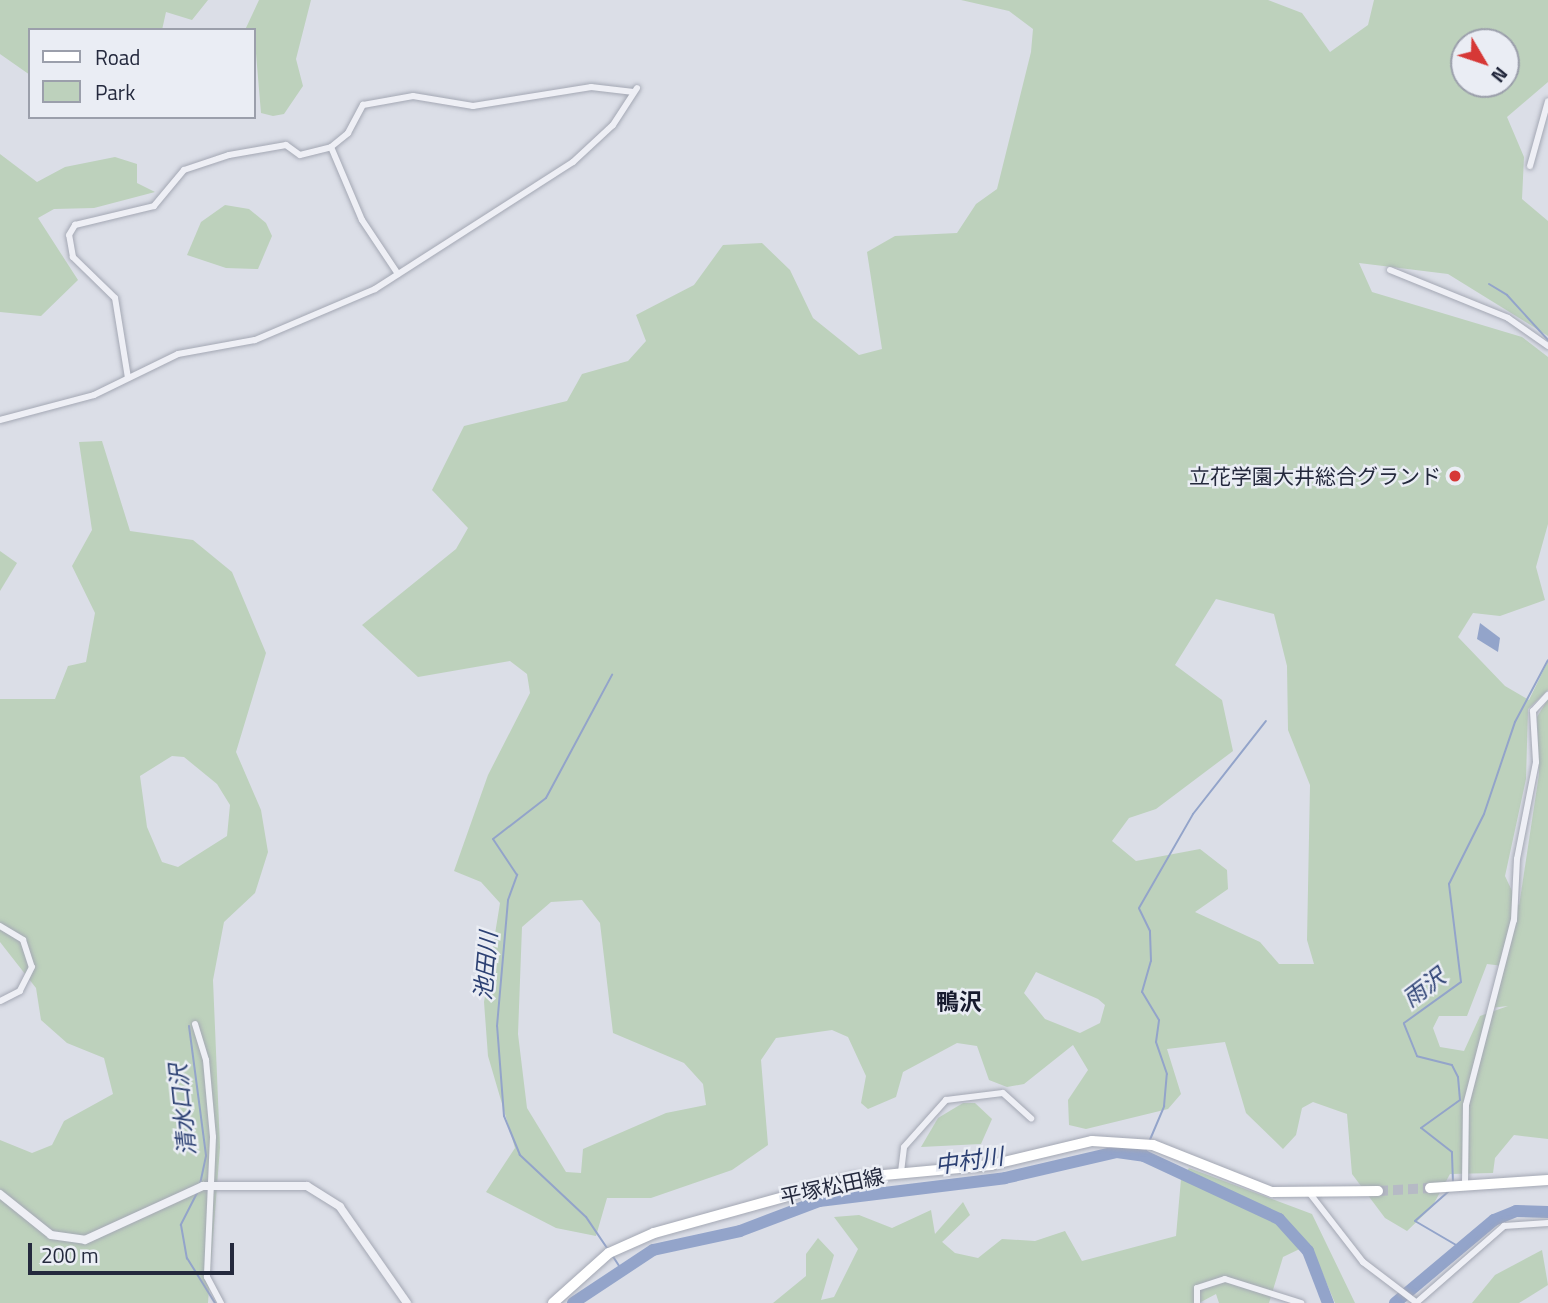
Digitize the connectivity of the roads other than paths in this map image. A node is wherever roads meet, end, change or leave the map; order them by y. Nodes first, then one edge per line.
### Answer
1 (1548, 100) edge
2 (331, 148) junction
3 (1530, 166) dead end
4 (1390, 270) dead end
5 (398, 274) junction
6 (1548, 346) edge
7 (128, 378) junction
8 (0, 420) edge
9 (1548, 695) edge
10 (0, 926) edge
11 (0, 1001) edge
12 (195, 1024) dead end
13 (1031, 1118) dead end
14 (901, 1172) junction
15 (1548, 1180) edge
16 (215, 1185) junction
17 (1465, 1185) junction
18 (1430, 1188) tunnel mouth
19 (1378, 1191) tunnel mouth
20 (0, 1194) edge
21 (1311, 1195) junction
22 (1548, 1223) edge
23 (1415, 1302) edge
24 (220, 1303) edge
25 (407, 1303) edge
26 (553, 1303) edge
27 (1197, 1303) edge
28 (1301, 1303) edge

1 - 3 street
2 - 5 street
2 - 5 street
2 - 7 street
4 - 6 street
5 - 7 street
7 - 8 street
9 - 17 street
10 - 11 street
12 - 16 street
13 - 14 street
14 - 21 main road, 平塚松田線
14 - 26 main road, 平塚松田線
15 - 17 main road
16 - 20 street
16 - 24 street
16 - 25 street
17 - 18 main road
19 - 21 main road, 平塚松田線
21 - 23 street
22 - 23 street
27 - 28 street

